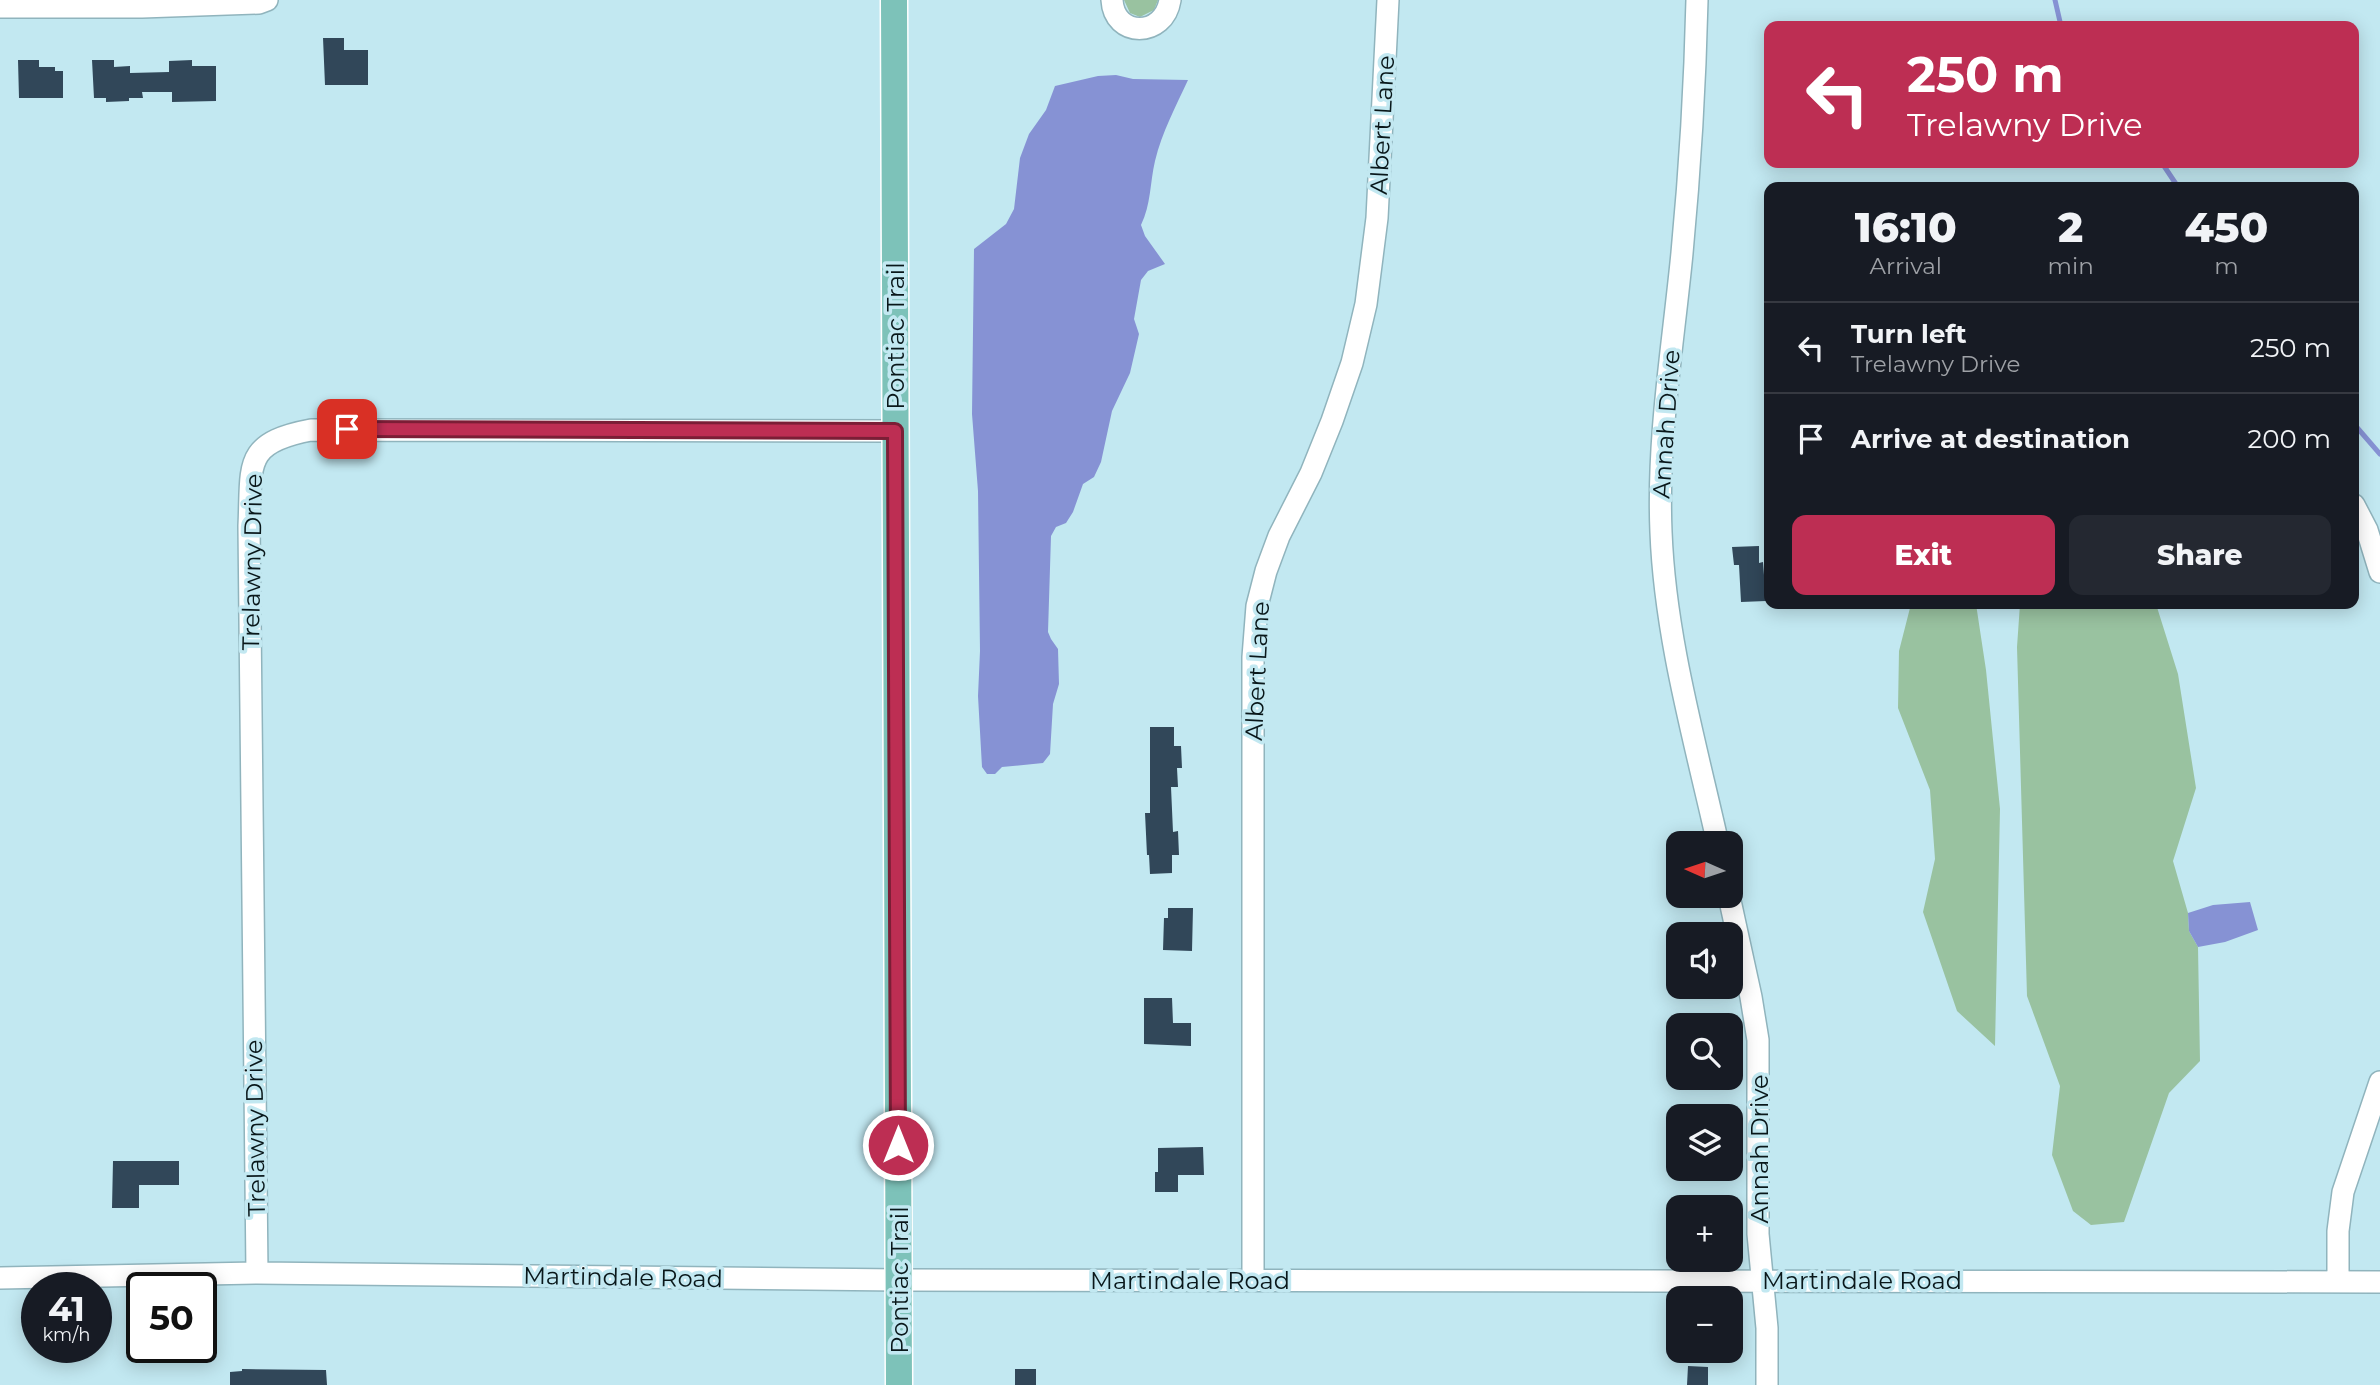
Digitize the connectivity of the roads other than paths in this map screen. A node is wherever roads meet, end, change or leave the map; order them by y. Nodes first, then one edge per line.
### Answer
1 (267, 0) edge
2 (894, 0) edge
3 (1112, 0) edge
4 (1170, 0) edge
5 (1388, 0) edge
6 (1697, 0) edge
7 (0, 7) edge
8 (895, 431) junction
9 (2359, 515) edge
10 (2380, 572) edge
11 (1715, 831) edge
12 (1732, 908) edge
13 (2380, 1082) edge
14 (257, 1273) junction
15 (0, 1278) edge
16 (899, 1280) junction
17 (1253, 1280) junction
18 (1762, 1280) junction
19 (2338, 1282) junction
20 (2380, 1282) edge
21 (899, 1385) edge
22 (1767, 1385) edge

1 - 7 street
2 - 8 main road, Pontiac Trail
3 - 4 street
5 - 17 street, Albert Lane
6 - 11 street, Annah Drive
8 - 14 street, Trelawny Drive
8 - 16 main road, Pontiac Trail
9 - 10 street
12 - 18 street, Annah Drive
13 - 19 street
14 - 15 street, Martindale Road
14 - 16 street, Martindale Road
16 - 17 street, Martindale Road
16 - 21 main road, Pontiac Trail
17 - 18 street, Martindale Road
18 - 19 street, Martindale Road
18 - 22 street, Annah Drive
19 - 20 street, Martindale Road

